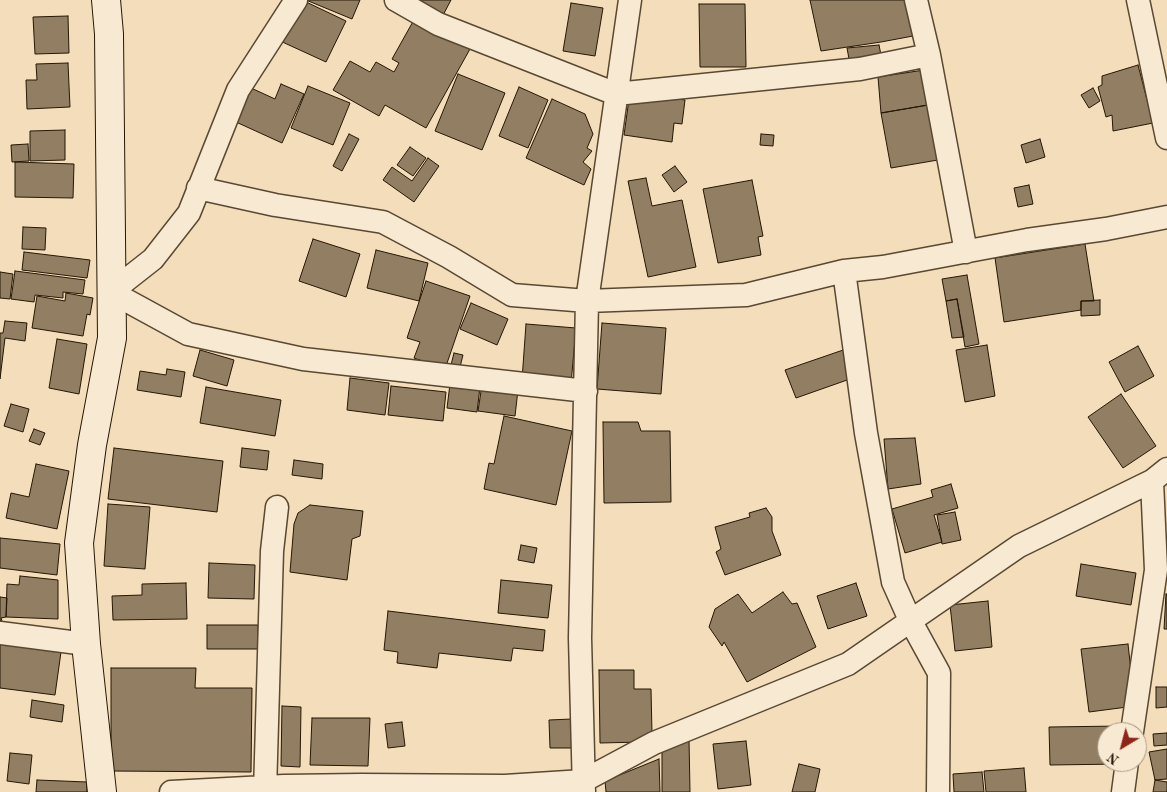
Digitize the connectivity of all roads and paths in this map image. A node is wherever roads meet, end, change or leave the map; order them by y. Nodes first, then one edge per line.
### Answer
1 (106, 0) edge
2 (296, 0) edge
3 (396, 0) edge
4 (630, 0) edge
5 (916, 0) edge
6 (1138, 0) edge
7 (929, 55) junction
8 (616, 94) junction
9 (1167, 138) edge
10 (198, 188) junction
11 (1167, 217) edge
12 (966, 252) junction
13 (844, 271) junction
14 (111, 292) junction
15 (587, 302) junction
16 (586, 391) junction
17 (1159, 475) edge
18 (277, 507) dead end
19 (910, 620) junction
20 (0, 633) edge
21 (86, 644) junction
22 (1133, 722) edge
23 (1126, 772) edge
24 (584, 786) edge
25 (361, 788) edge
26 (265, 790) edge
27 (102, 792) edge
28 (171, 792) edge
29 (938, 792) edge
30 (1123, 792) edge

1 - 14 street
2 - 10 street
3 - 8 street
4 - 8 street
5 - 7 street
6 - 9 street
7 - 8 street
7 - 12 street
8 - 15 street
10 - 14 street
10 - 15 street
11 - 12 street
12 - 13 street
13 - 15 street
13 - 19 street
14 - 16 street
14 - 21 street
15 - 16 street
16 - 24 street
17 - 19 street
17 - 22 street
18 - 26 street
19 - 24 street
19 - 29 street
20 - 21 street
21 - 27 street
23 - 30 street
24 - 25 street
25 - 26 street
26 - 28 street

